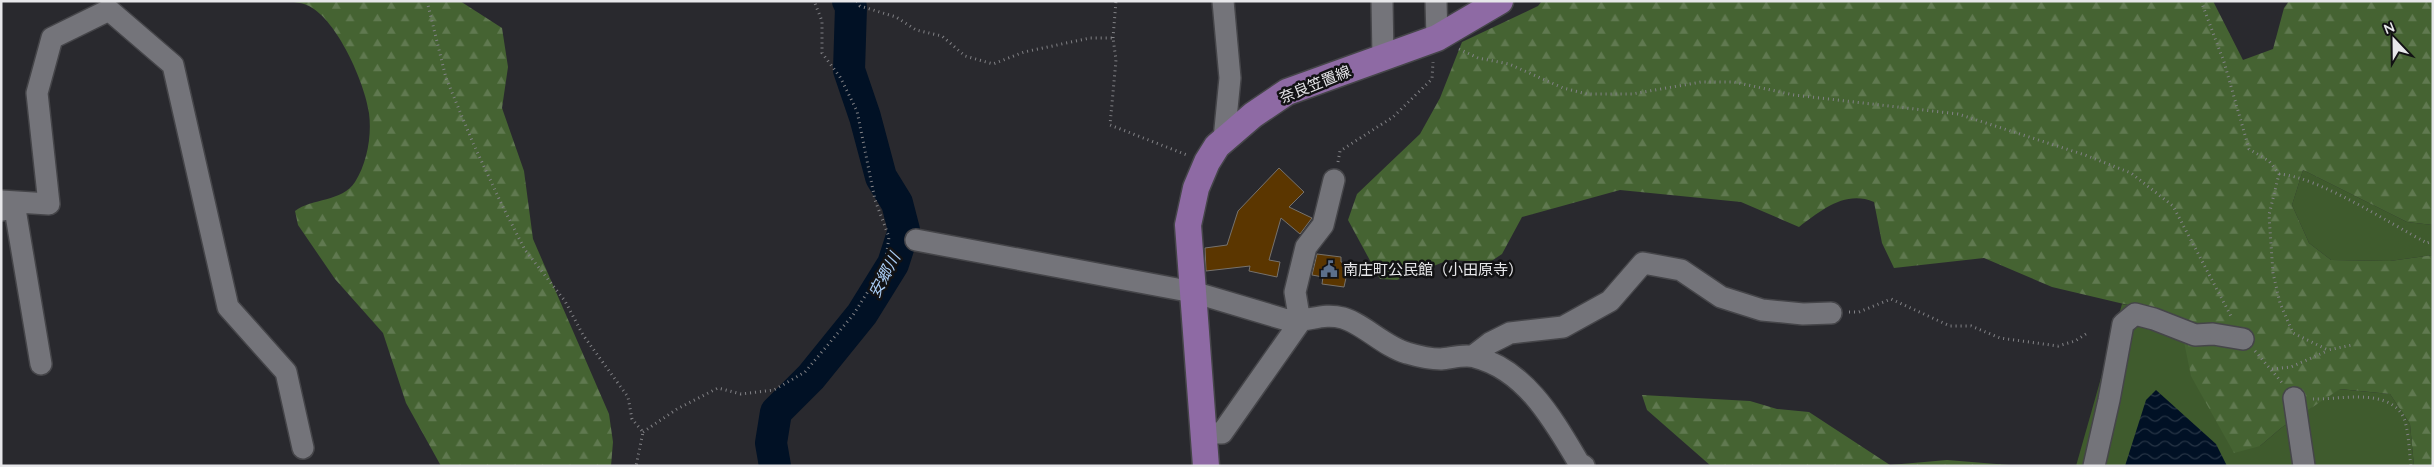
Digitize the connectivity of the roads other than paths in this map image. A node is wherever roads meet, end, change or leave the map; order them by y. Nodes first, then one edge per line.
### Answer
1 (1223, 1) edge
2 (1382, 1) edge
3 (1436, 1) edge
4 (1500, 1) edge
5 (1437, 38) junction
6 (1383, 57) junction
7 (1224, 139) junction
8 (1334, 180) road end
9 (6, 205) edge
10 (916, 240) dead end
11 (1193, 292) junction
12 (1831, 313) road end
13 (1300, 322) junction
14 (2243, 338) road end
15 (1473, 356) junction
16 (41, 364) dead end
17 (2294, 398) road end
18 (1203, 433) junction
19 (303, 448) dead end
20 (1206, 466) edge
21 (1584, 466) edge
22 (2094, 466) edge
23 (2304, 466) edge

1 - 7 street
2 - 6 street
3 - 5 street
4 - 5 main road, 奈良笠置線
5 - 6 main road, 奈良笠置線
6 - 7 main road, 奈良笠置線
7 - 11 main road, 奈良笠置線
8 - 13 street
9 - 16 street
9 - 19 street
10 - 11 street
11 - 13 street
11 - 18 main road, 奈良笠置線
12 - 15 street
13 - 15 street
13 - 18 street
14 - 22 street
15 - 21 street
17 - 23 street
18 - 20 main road, 奈良笠置線

